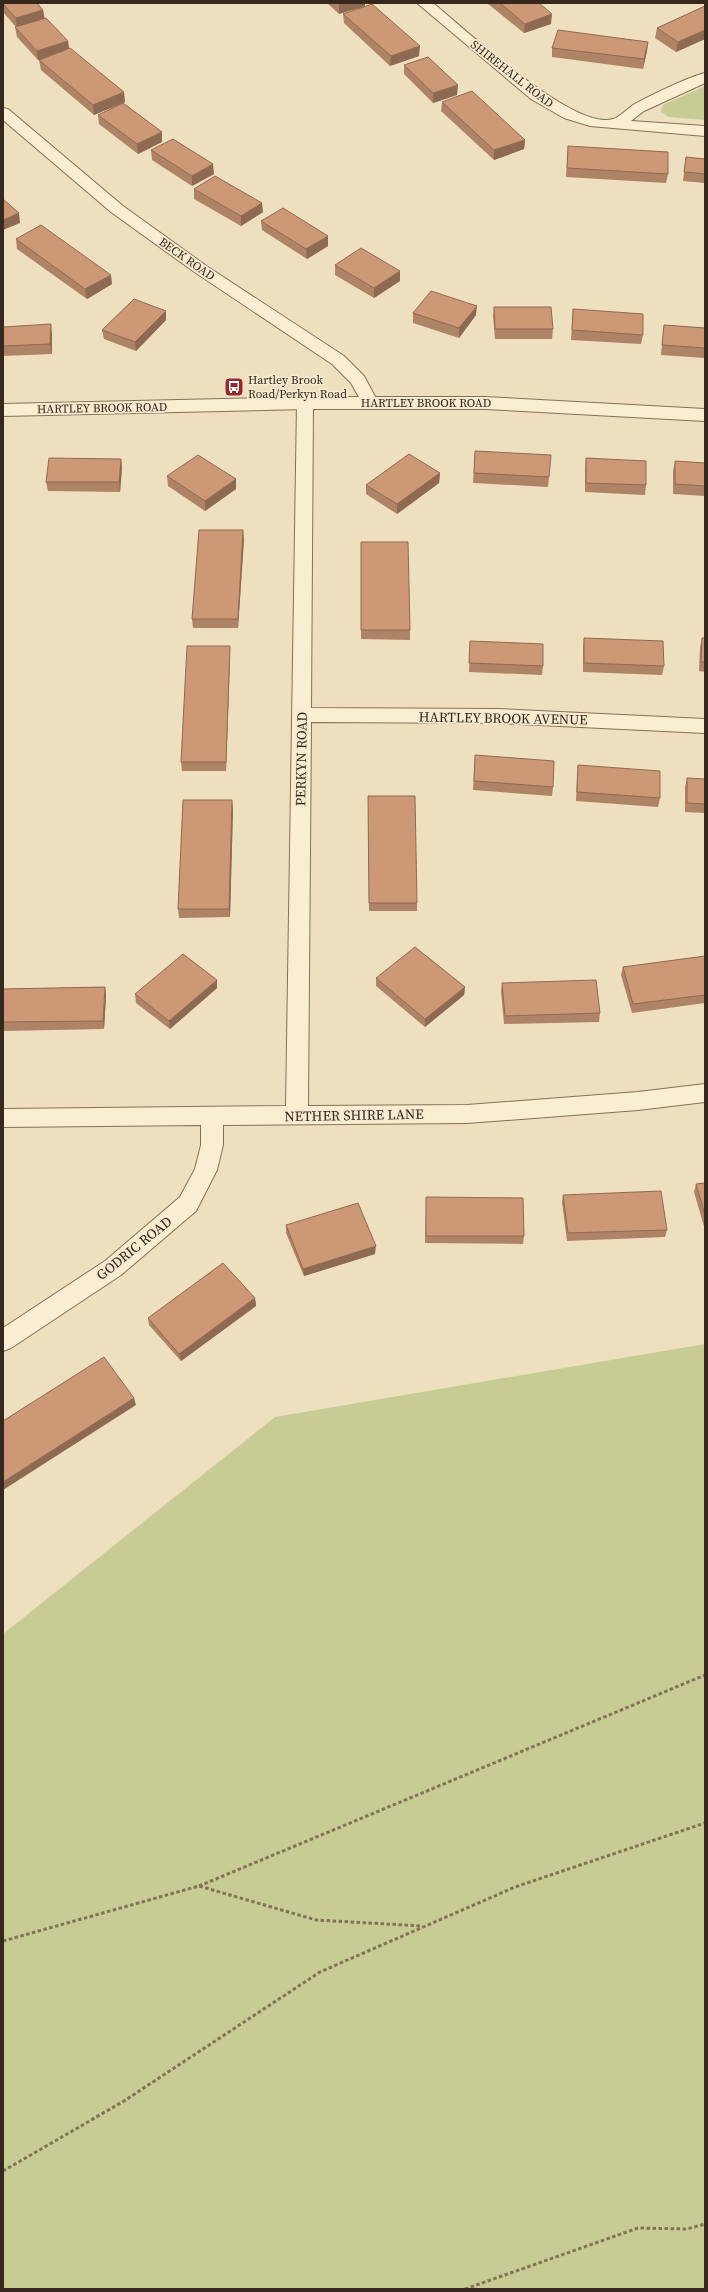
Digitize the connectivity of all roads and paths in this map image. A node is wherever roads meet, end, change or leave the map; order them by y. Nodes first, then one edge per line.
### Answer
1 (424, 3) edge
2 (705, 77) edge
3 (3, 112) edge
4 (616, 124) junction
5 (705, 130) edge
6 (370, 402) junction
7 (305, 403) junction
8 (3, 410) edge
9 (705, 415) edge
10 (302, 715) junction
11 (705, 726) edge
12 (705, 1093) edge
13 (297, 1116) junction
14 (212, 1117) junction
15 (3, 1118) edge
16 (3, 1341) edge
17 (705, 1675) edge
18 (705, 1823) edge
19 (199, 1886) junction
20 (424, 1927) junction
21 (3, 1941) edge
22 (3, 2170) edge
23 (705, 2224) edge
24 (465, 2289) edge

1 - 4 street, SHIREHALL ROAD
2 - 4 street
3 - 6 street, BECK ROAD
4 - 5 street, SHIREHALL ROAD
6 - 7 street, HARTLEY BROOK ROAD
6 - 9 street, HARTLEY BROOK ROAD
7 - 8 street, HARTLEY BROOK ROAD
7 - 10 street, PERKYN ROAD
10 - 11 street, HARTLEY BROOK AVENUE
10 - 13 street, PERKYN ROAD
12 - 13 street, NETHER SHIRE LANE
13 - 14 street, NETHER SHIRE LANE
14 - 15 street, NETHER SHIRE LANE
14 - 16 street, GODRIC ROAD
17 - 19 path
18 - 20 path
19 - 20 path
19 - 21 path
20 - 22 path
23 - 24 path

